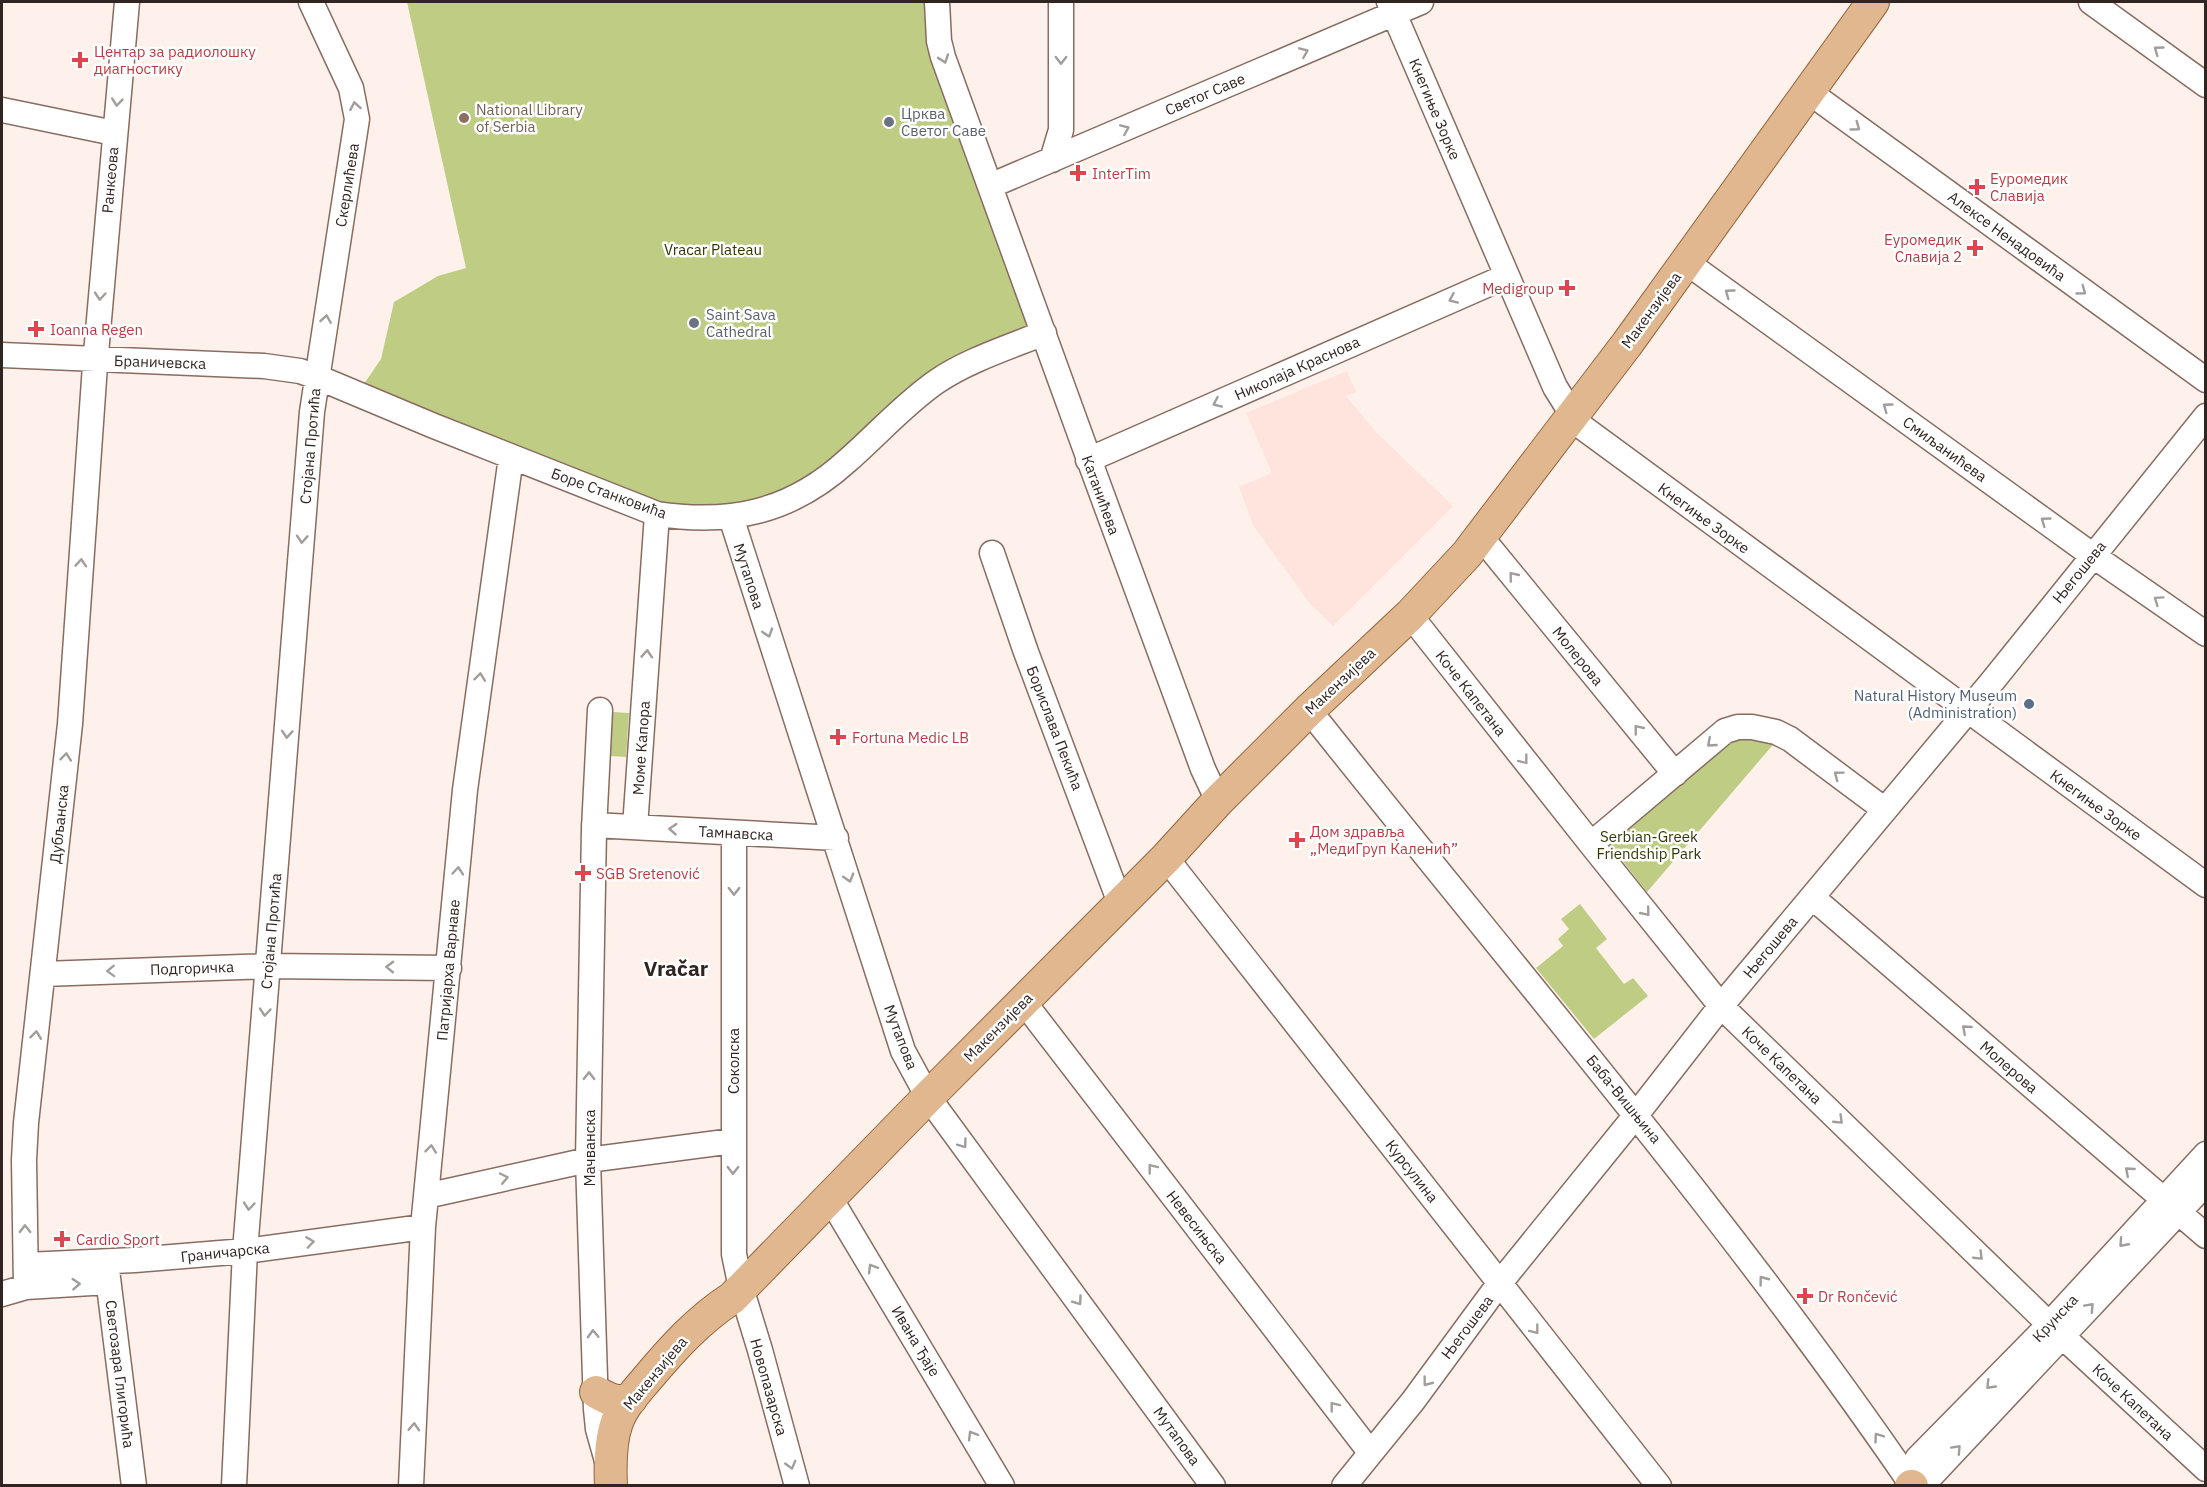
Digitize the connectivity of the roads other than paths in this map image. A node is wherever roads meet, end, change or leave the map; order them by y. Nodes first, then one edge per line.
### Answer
1 (127, 2) edge
2 (311, 2) edge
3 (937, 2) edge
4 (1061, 2) edge
5 (1421, 2) edge
6 (1873, 2) edge
7 (2091, 2) edge
8 (1391, 7) edge
9 (2205, 85) edge
10 (1809, 92) junction
11 (2, 110) edge
12 (1061, 130) junction
13 (114, 133) junction
14 (1089, 144) junction
15 (1052, 160) junction
16 (990, 186) junction
17 (1686, 262) junction
18 (1507, 276) junction
19 (1044, 333) junction
20 (2, 355) edge
21 (95, 359) junction
22 (317, 377) junction
23 (2205, 380) edge
24 (2205, 416) edge
25 (1572, 417) junction
26 (512, 457) junction
27 (1088, 460) junction
28 (657, 514) junction
29 (731, 517) junction
30 (1481, 537) junction
31 (992, 553) dead end
32 (2092, 555) junction
33 (1410, 615) junction
34 (2205, 634) edge
35 (600, 710) dead end
36 (1968, 711) junction
37 (1320, 724) dead end
38 (1675, 774) junction
39 (1218, 801) junction
40 (1885, 810) junction
41 (594, 825) junction
42 (635, 827) junction
43 (734, 833) junction
44 (836, 838) junction
45 (1591, 844) junction
46 (1166, 858) junction
47 (2205, 885) edge
48 (1812, 897) junction
49 (1120, 903) junction
50 (268, 966) junction
51 (449, 968) junction
52 (43, 974) junction
53 (1023, 1001) junction
54 (1721, 1006) junction
55 (928, 1097) junction
56 (1636, 1115) junction
57 (733, 1141) junction
58 (2205, 1154) edge
59 (588, 1160) junction
60 (2205, 1183) edge
61 (426, 1196) junction
62 (830, 1198) junction
63 (2170, 1207) junction
64 (423, 1227) junction
65 (2205, 1236) edge
66 (245, 1251) junction
67 (107, 1272) junction
68 (26, 1276) junction
69 (1499, 1284) junction
70 (736, 1293) junction
71 (2, 1294) edge
72 (2056, 1330) junction
73 (596, 1392) junction
74 (631, 1399) junction
75 (1370, 1452) junction
76 (2205, 1469) edge
77 (611, 1477) edge
78 (134, 1485) edge
79 (234, 1485) edge
80 (411, 1485) edge
81 (797, 1485) edge
82 (1002, 1485) edge
83 (1213, 1485) edge
84 (1344, 1485) edge
85 (1659, 1485) edge
86 (1912, 1485) edge

1 -> 13 street, Ранкеова
22 -> 2 street, Скерлићева
3 -> 16 street, Катанићева
4 -> 12 street
5 - 8 street, Светог Саве
6 - 10 main road, Макензијева
9 -> 7 street
14 -> 8 street, Светог Саве
8 - 18 street, Кнегиње Зорке
10 - 17 main road, Макензијева
10 -> 23 street, Алексе Ненадовића
11 - 13 street
12 - 14 street
12 - 15 street
13 -> 21 street, Ранкеова
14 - 15 street, Светог Саве
15 - 16 street, Светог Саве
16 - 19 street, Катанићева
17 - 25 main road, Макензијева
32 -> 17 street, Смиљанићева
18 - 25 street, Кнегиње Зорке
18 -> 27 street, Николаја Краснова
19 - 27 street, Катанићева
19 - 29 street, Боре Станковића
20 - 21 street, Браничевска
21 - 22 street, Браничевска
52 -> 21 street, Дубљанска
22 - 26 street, Боре Станковића
22 -> 50 street, Стојана Протића
24 - 32 street, Његошева
25 - 30 main road, Макензијева
25 - 36 street, Кнегиње Зорке
26 - 28 street, Боре Станковића
51 -> 26 street, Патријарха Варнаве
27 - 39 street, Катанићева
28 - 29 street, Боре Станковића
42 -> 28 street, Моме Капора
29 -> 44 street, Мутапова
30 - 33 main road, Макензијева
38 -> 30 street, Молерова
31 - 49 street, Борислава Пекића
34 -> 32 street, Смиљанићева
32 - 36 street, Његошева
33 - 39 main road, Макензијева
33 -> 45 street, Коче Капетана
35 - 41 street
36 - 40 street, Његошева
36 - 47 street, Кнегиње Зорке
37 - 56 street, Баба-Вишњина
40 -> 38 street
38 - 45 street
39 - 46 main road, Макензијева
40 - 48 street, Његошева
41 - 42 street
59 -> 41 street, Мачванска
43 -> 42 street, Тамнавска
43 - 44 street, Тамнавска
43 -> 57 street, Соколска
44 -> 55 street, Мутапова
45 -> 54 street, Коче Капетана
46 - 49 main road, Макензијева
46 - 69 street, Курсулина
48 - 54 street, Његошева
63 -> 48 street, Молерова
49 - 53 main road, Макензијева
51 -> 50 street, Подгоричка
50 -> 52 street, Подгоричка
50 -> 66 street, Стојана Протића
61 -> 51 street, Патријарха Варнаве
68 -> 52 street, Дубљанска
53 - 55 main road, Макензијева
75 -> 53 street, Невесињска
54 - 56 street, Његошева
54 -> 72 street, Коче Капетана
55 - 62 main road, Макензијева
55 -> 83 street, Мутапова
56 - 69 street, Његошева
86 -> 56 street, Баба-Вишњина
57 - 59 street
57 -> 70 street, Соколска
58 - 63 street, Крунска
61 -> 59 street
73 -> 59 street, Мачванска
60 - 63 street, Крунска
61 - 64 street, Патријарха Варнаве
62 - 70 main road, Макензијева
82 -> 62 street, Ивана Ђаје
63 - 65 street, Молерова
63 - 72 street, Крунска
66 -> 64 street, Граничарска
80 -> 64 street, Патријарха Варнаве
66 - 67 street, Граничарска
66 - 79 street, Стојана Протића
67 - 68 street, Граничарска
67 - 78 street, Светозара Глигорића
68 - 71 street, Граничарска
69 -> 75 street, Његошева
69 -> 85 street, Курсулина
70 - 74 main road, Макензијева
70 - 77 main road, Макензијева
70 -> 81 street, Новопазарска
72 - 76 street, Коче Капетана
72 - 86 street, Крунска
73 - 74 main road
73 - 77 street, Мачванска
74 - 77 main road, Макензијева
75 - 84 street, Његошева

